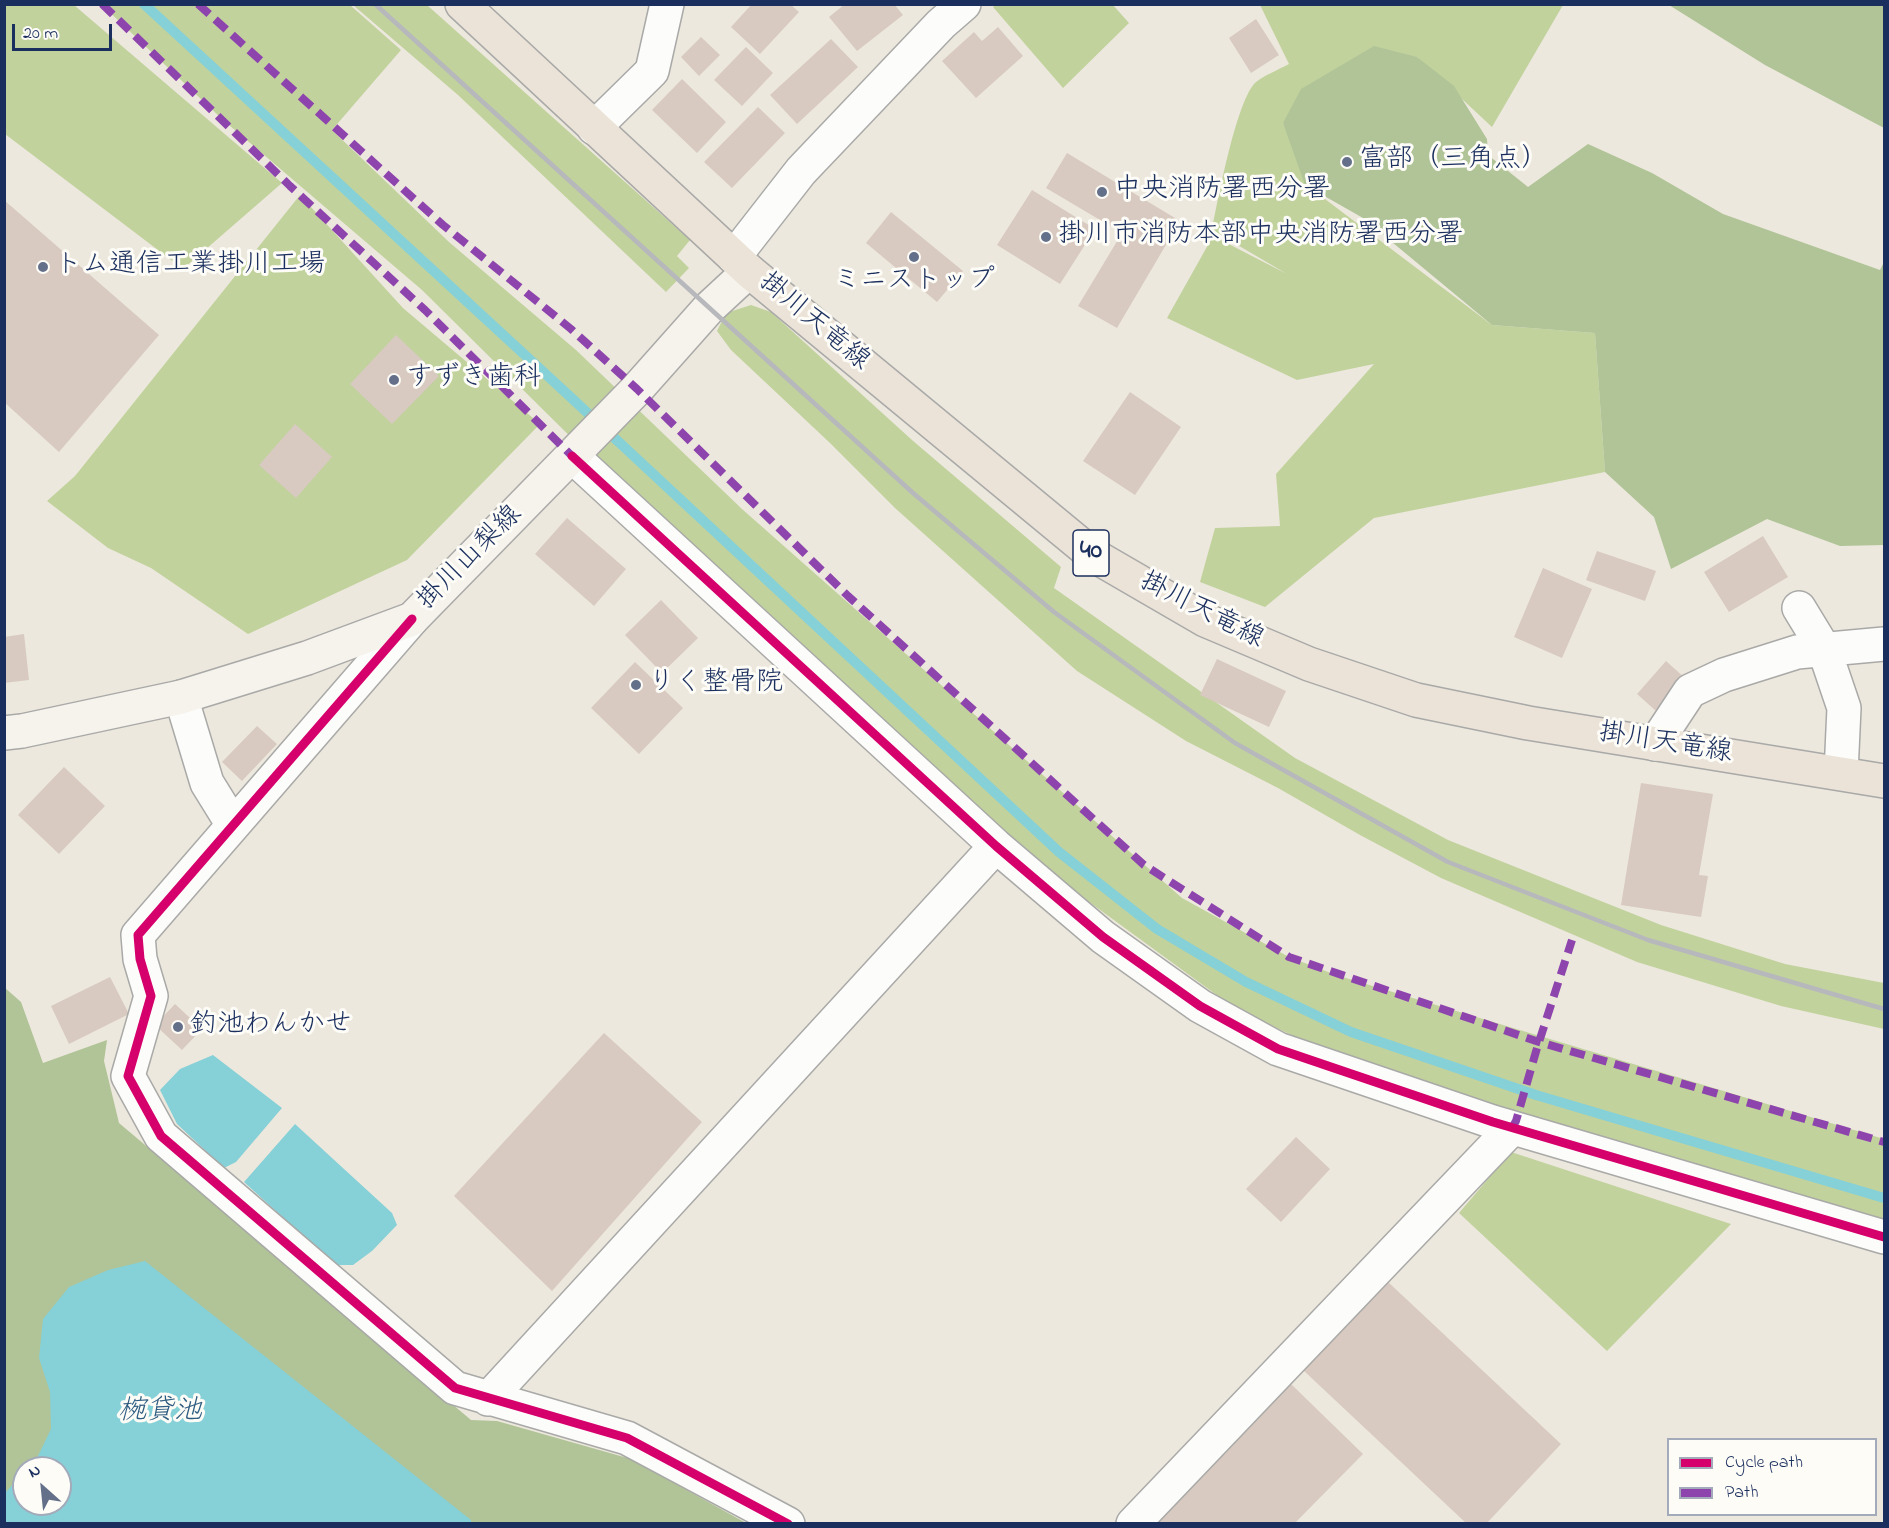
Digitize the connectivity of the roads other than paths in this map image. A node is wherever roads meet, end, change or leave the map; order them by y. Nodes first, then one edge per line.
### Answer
1 (462, 4) edge
2 (667, 4) edge
3 (964, 4) edge
4 (594, 128) junction
5 (742, 264) junction
6 (575, 453) junction
7 (1799, 608) dead end
8 (412, 619) junction
9 (1884, 644) edge
10 (1824, 649) junction
11 (181, 698) junction
12 (4, 733) edge
13 (1655, 744) junction
14 (1840, 774) junction
15 (1884, 781) edge
16 (233, 825) junction
17 (996, 846) junction
18 (1512, 1128) junction
19 (1884, 1237) edge
20 (489, 1399) junction
21 (788, 1524) edge
22 (1133, 1524) edge

1 - 4 main road, 掛川天竜線 / 40
2 - 4 street
3 - 5 street
4 - 5 main road, 掛川天竜線 / 40
5 - 6 main road, 掛川山梨線
5 - 13 main road, 掛川天竜線 / 40
6 - 8 main road, 掛川山梨線
6 - 17 street
7 - 10 street
8 - 11 main road, 掛川山梨線
8 - 16 street
9 - 10 street
10 - 13 street
10 - 14 street
11 - 12 main road, 掛川山梨線
11 - 16 street
13 - 14 main road, 掛川天竜線 / 40
14 - 15 main road, 掛川天竜線 / 40
16 - 20 street
17 - 18 street
17 - 20 street
18 - 19 street
18 - 22 street
20 - 21 street

